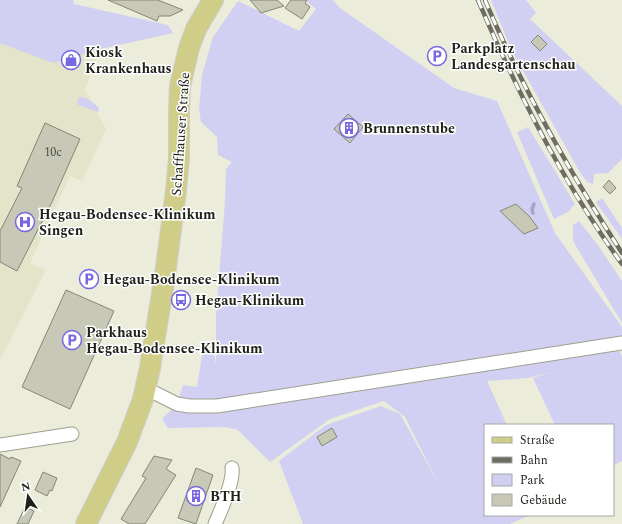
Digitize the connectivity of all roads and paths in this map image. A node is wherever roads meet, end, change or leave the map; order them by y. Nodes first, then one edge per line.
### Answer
1 (213, 0) edge
2 (622, 343) edge
3 (155, 393) dead end
4 (72, 434) dead end
5 (0, 437) edge
6 (14, 443) junction
7 (0, 445) edge
8 (232, 468) dead end
9 (86, 524) edge
10 (215, 524) edge

1 - 9 main road, Schaffhauser Straße
2 - 3 street
4 - 6 street
5 - 6 street
6 - 7 street
8 - 10 street

